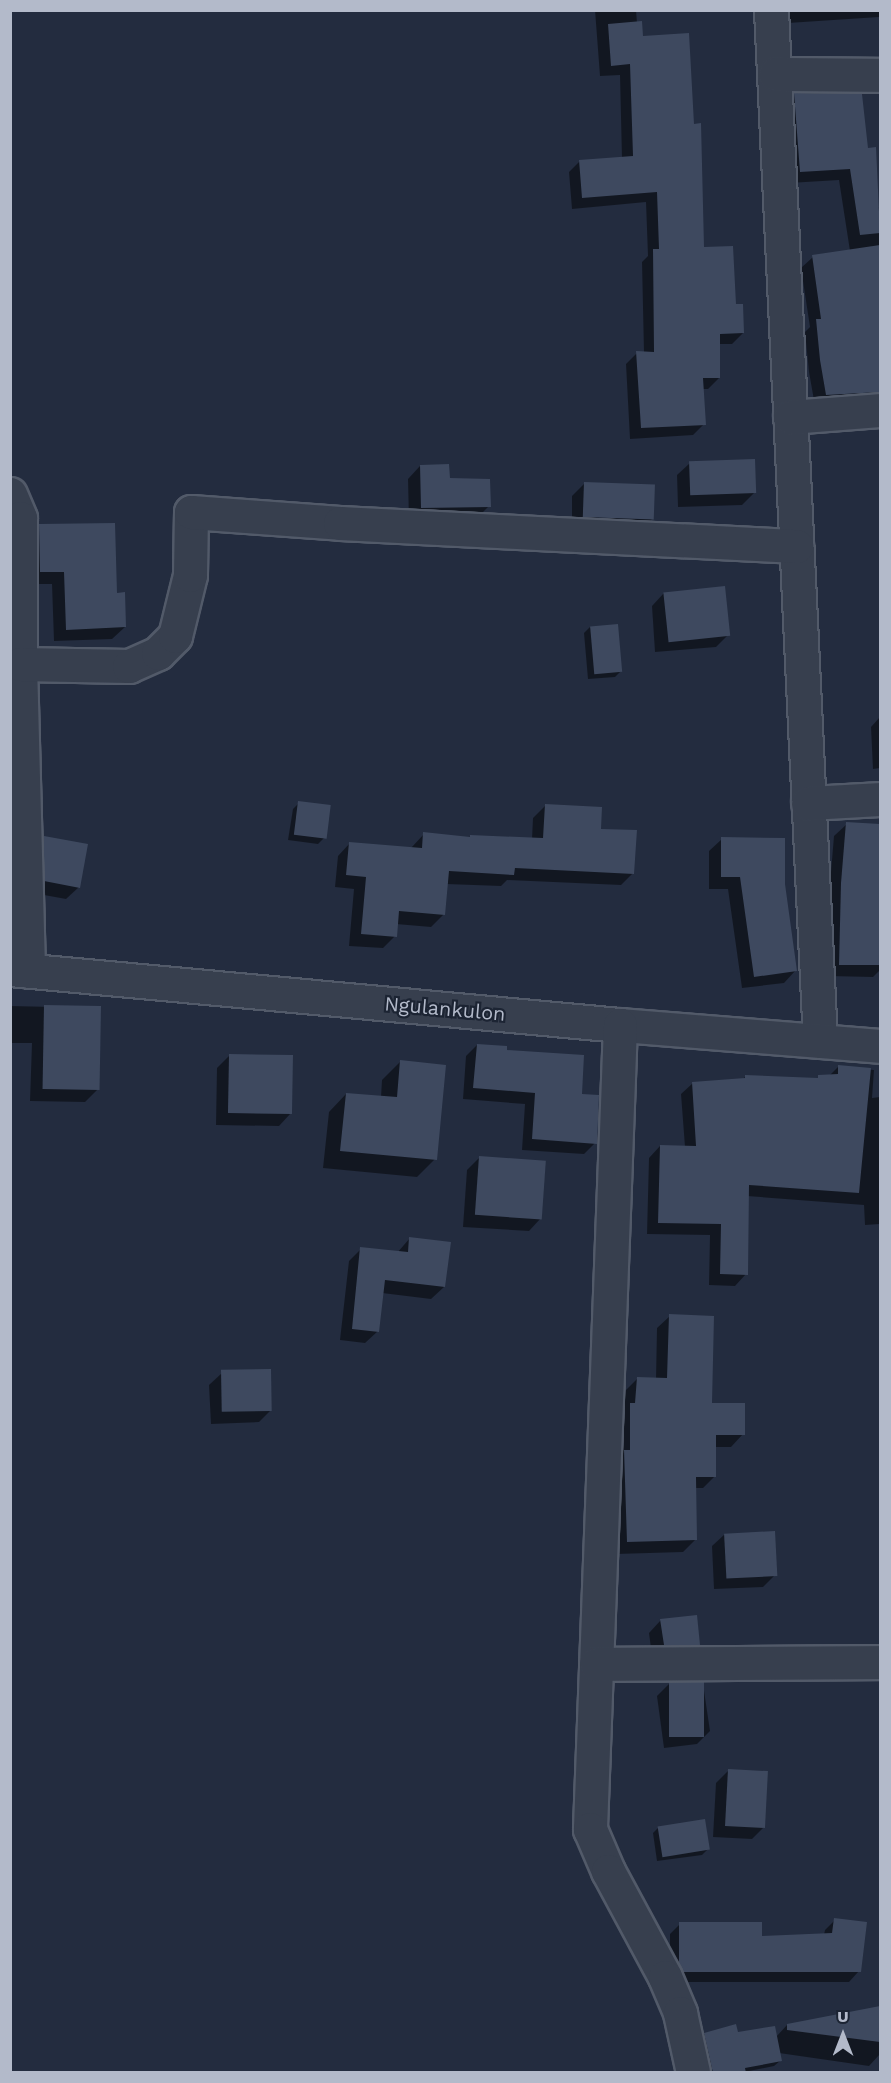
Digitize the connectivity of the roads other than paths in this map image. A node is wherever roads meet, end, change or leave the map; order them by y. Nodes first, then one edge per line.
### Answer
1 (771, 10) edge
2 (775, 74) junction
3 (880, 75) edge
4 (880, 410) edge
5 (790, 417) junction
6 (10, 494) edge
7 (796, 546) junction
8 (20, 664) junction
9 (880, 799) edge
10 (808, 803) junction
11 (19, 970) edge
12 (620, 1025) junction
13 (820, 1041) junction
14 (880, 1046) edge
15 (880, 1662) edge
16 (596, 1664) junction
17 (693, 2073) edge

1 - 2 street
2 - 3 street
2 - 5 street
4 - 5 street
5 - 7 street
6 - 8 street
7 - 8 street
7 - 10 street
8 - 11 street
9 - 10 street
10 - 13 street
11 - 12 street, Ngulankulon
12 - 13 street, Ngulankulon
12 - 16 street
13 - 14 street, Ngulankulon
15 - 16 street
16 - 17 street

